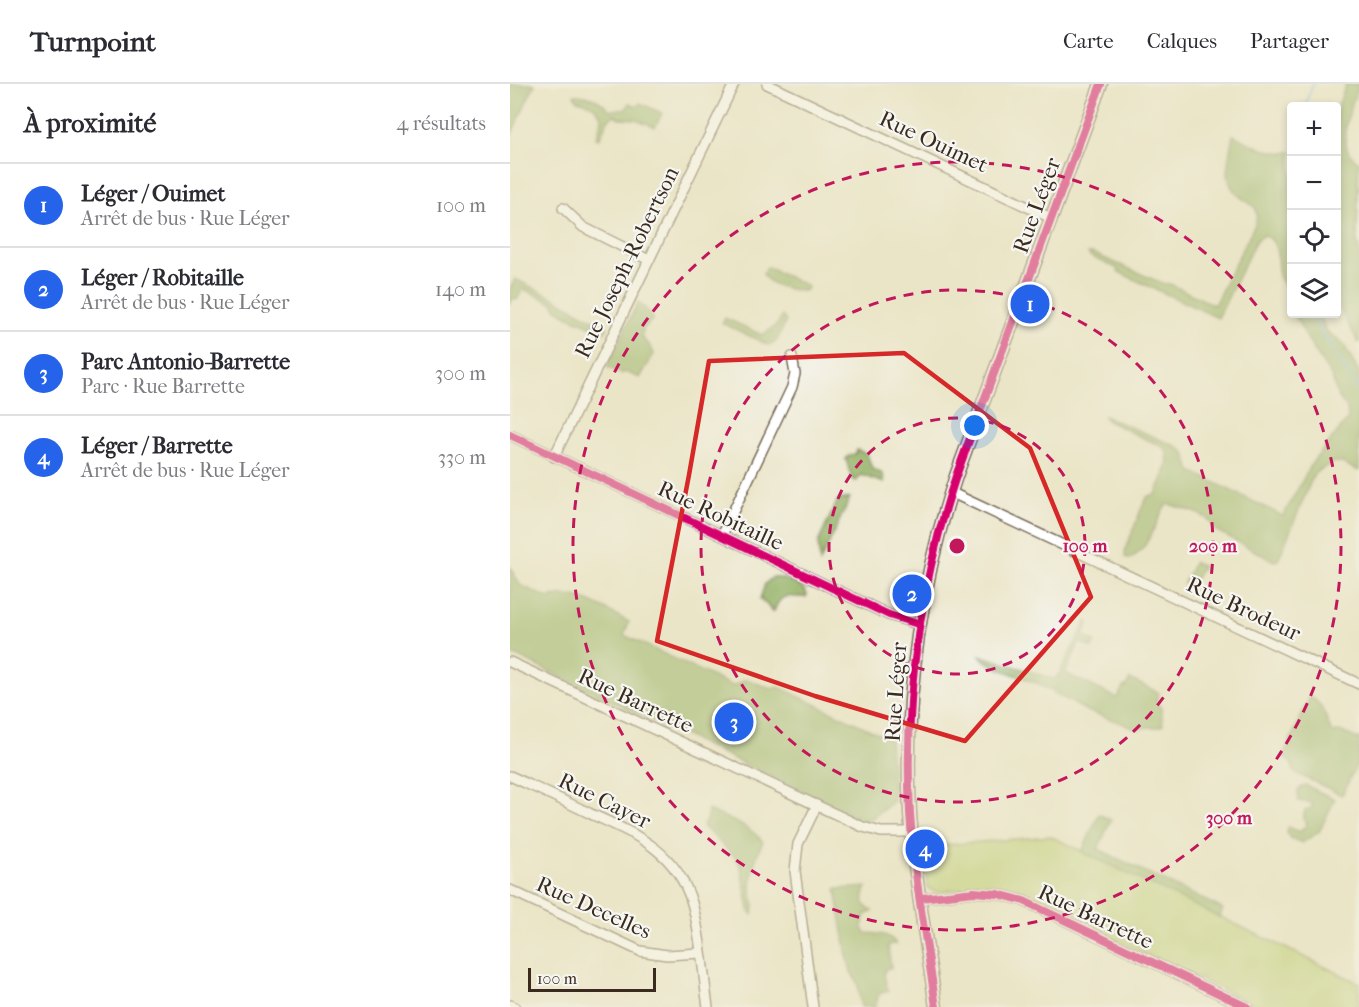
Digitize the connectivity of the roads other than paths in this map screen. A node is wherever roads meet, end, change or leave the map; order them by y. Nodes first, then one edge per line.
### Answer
1 (734, 84) edge
2 (767, 84) edge
3 (1101, 84) edge
4 (563, 208) dead end
5 (1051, 218) junction
6 (649, 260) junction
7 (792, 357) dead end
8 (510, 435) edge
9 (554, 457) junction
10 (950, 492) junction
11 (722, 535) junction
12 (918, 624) junction
13 (510, 662) edge
14 (1359, 684) edge
15 (510, 776) edge
16 (817, 805) junction
17 (912, 832) junction
18 (510, 890) edge
19 (921, 898) junction
20 (700, 953) junction
21 (510, 1005) edge
22 (515, 1007) edge
23 (708, 1007) edge
24 (813, 1007) edge
25 (936, 1007) edge
26 (1247, 1007) edge

1 - 6 street, Rue Joseph-Robertson
2 - 5 street, Rue Ouimet
3 - 5 street, Rue Léger
4 - 6 street
5 - 10 street, Rue Léger
6 - 9 street, Rue Joseph-Robertson
7 - 11 street
8 - 9 street, Rue Robitaille
9 - 11 street, Rue Robitaille
10 - 12 street, Rue Léger
10 - 14 street, Rue Brodeur
11 - 12 street, Rue Robitaille
12 - 17 street, Rue Léger
13 - 16 street, Rue Barrette
15 - 20 street, Rue Cayer
16 - 17 street, Rue Barrette
16 - 24 street
17 - 19 street, Rue Léger
18 - 20 street, Rue Decelles
19 - 25 street, Rue Léger
19 - 26 street, Rue Barrette
20 - 23 street, Rue Cayer
21 - 22 street

